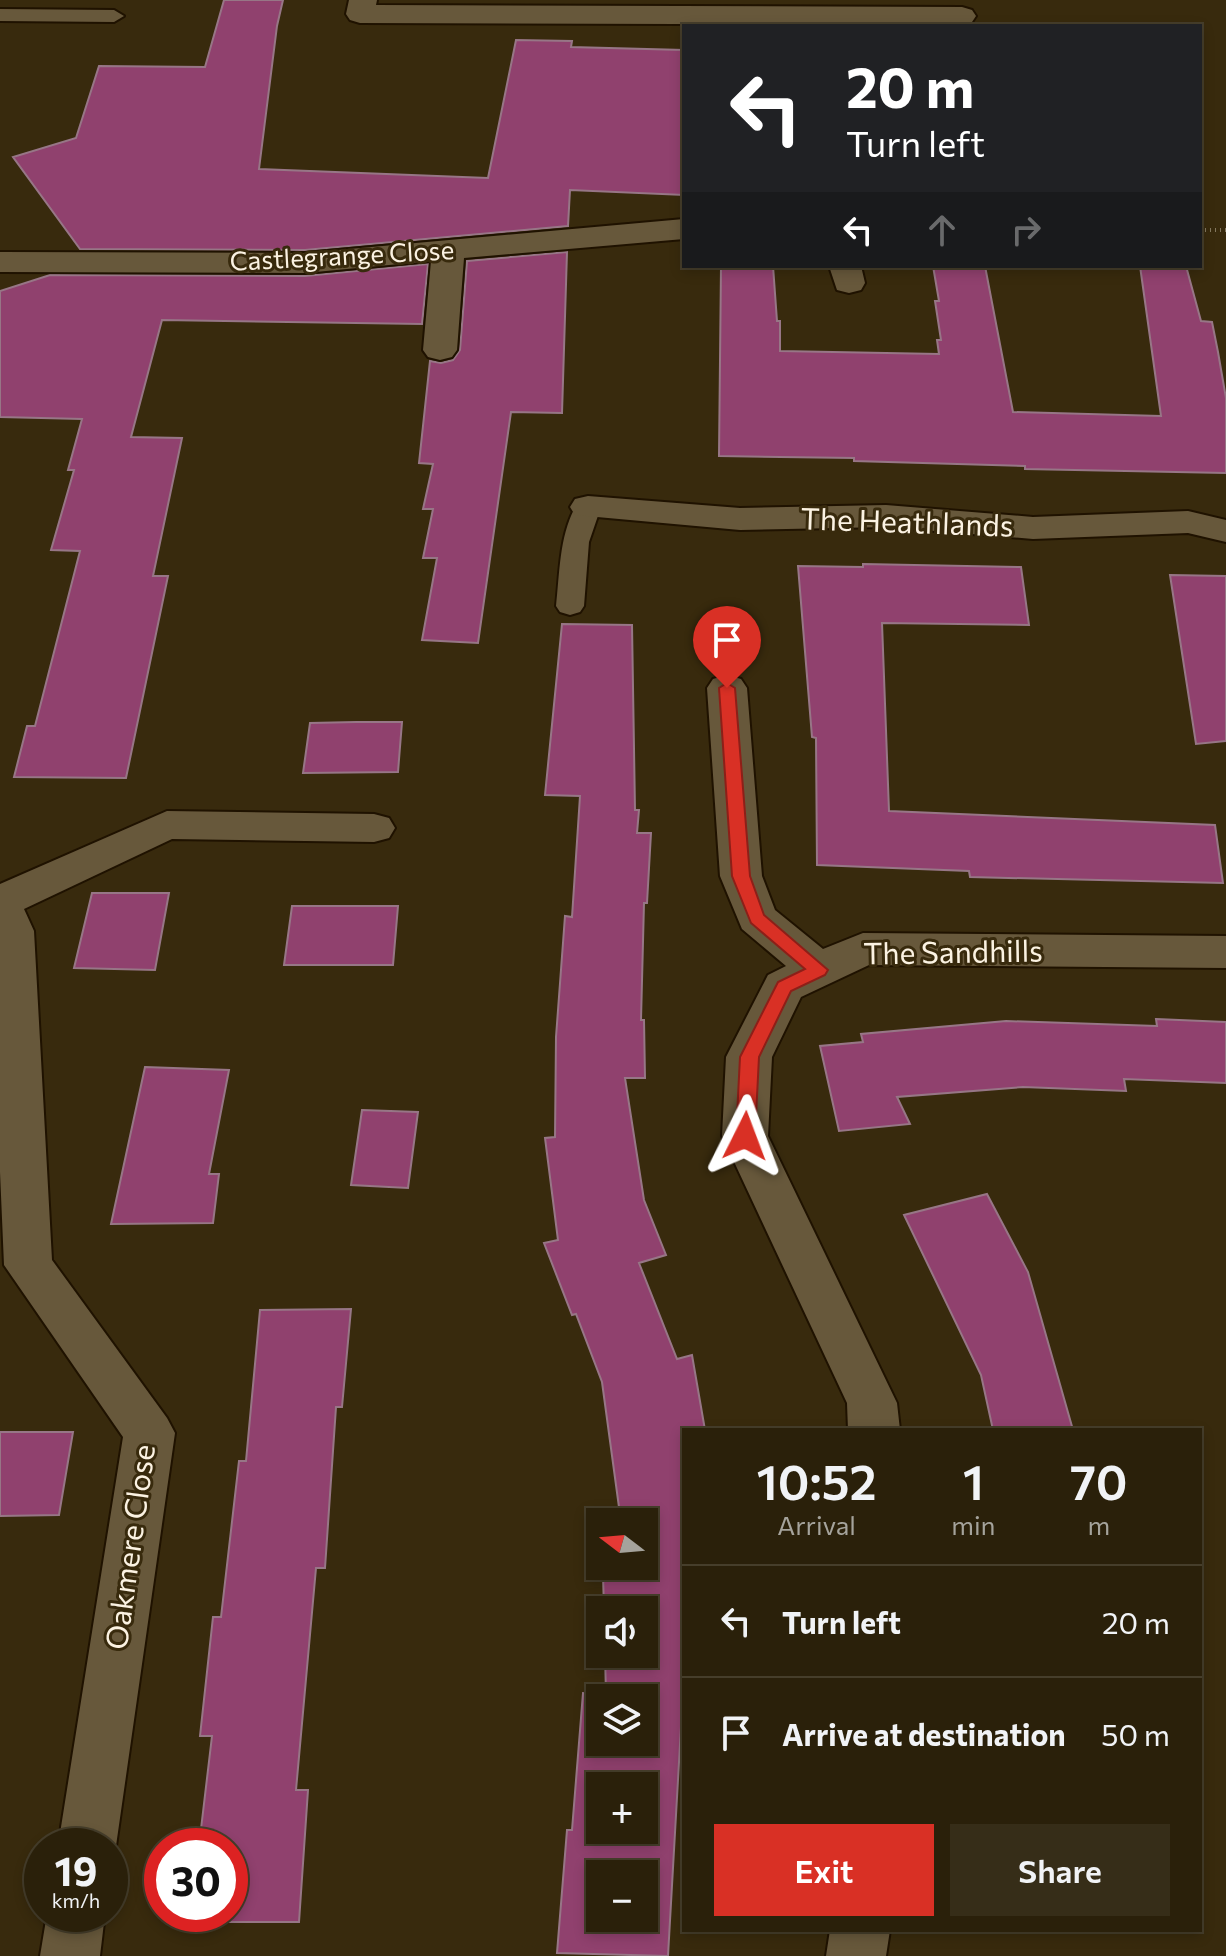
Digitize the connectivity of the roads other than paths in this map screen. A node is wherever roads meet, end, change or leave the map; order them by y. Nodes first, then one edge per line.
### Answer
1 (363, 0) edge
2 (961, 14) edge
3 (0, 15) edge
4 (114, 16) dead end
5 (682, 229) edge
6 (448, 251) junction
7 (0, 262) edge
8 (440, 350) dead end
9 (588, 507) joint
10 (1226, 531) edge
11 (570, 606) dead end
12 (727, 688) dead end
13 (374, 828) dead end
14 (1226, 952) edge
15 (819, 970) junction
16 (874, 1428) edge
17 (90, 1828) edge
18 (73, 1932) edge
19 (860, 1932) edge
20 (70, 1956) edge
21 (856, 1956) edge

1 - 2 street
3 - 4 lane
5 - 6 street, Castlegrange Close
6 - 7 street, Castlegrange Close
6 - 8 street
9 - 10 street, The Heathlands
9 - 11 lane
12 - 15 street
13 - 17 street, Oakmere Close
14 - 15 street, The Sandhills
15 - 16 street, The Sandhills
18 - 20 street
19 - 21 street

